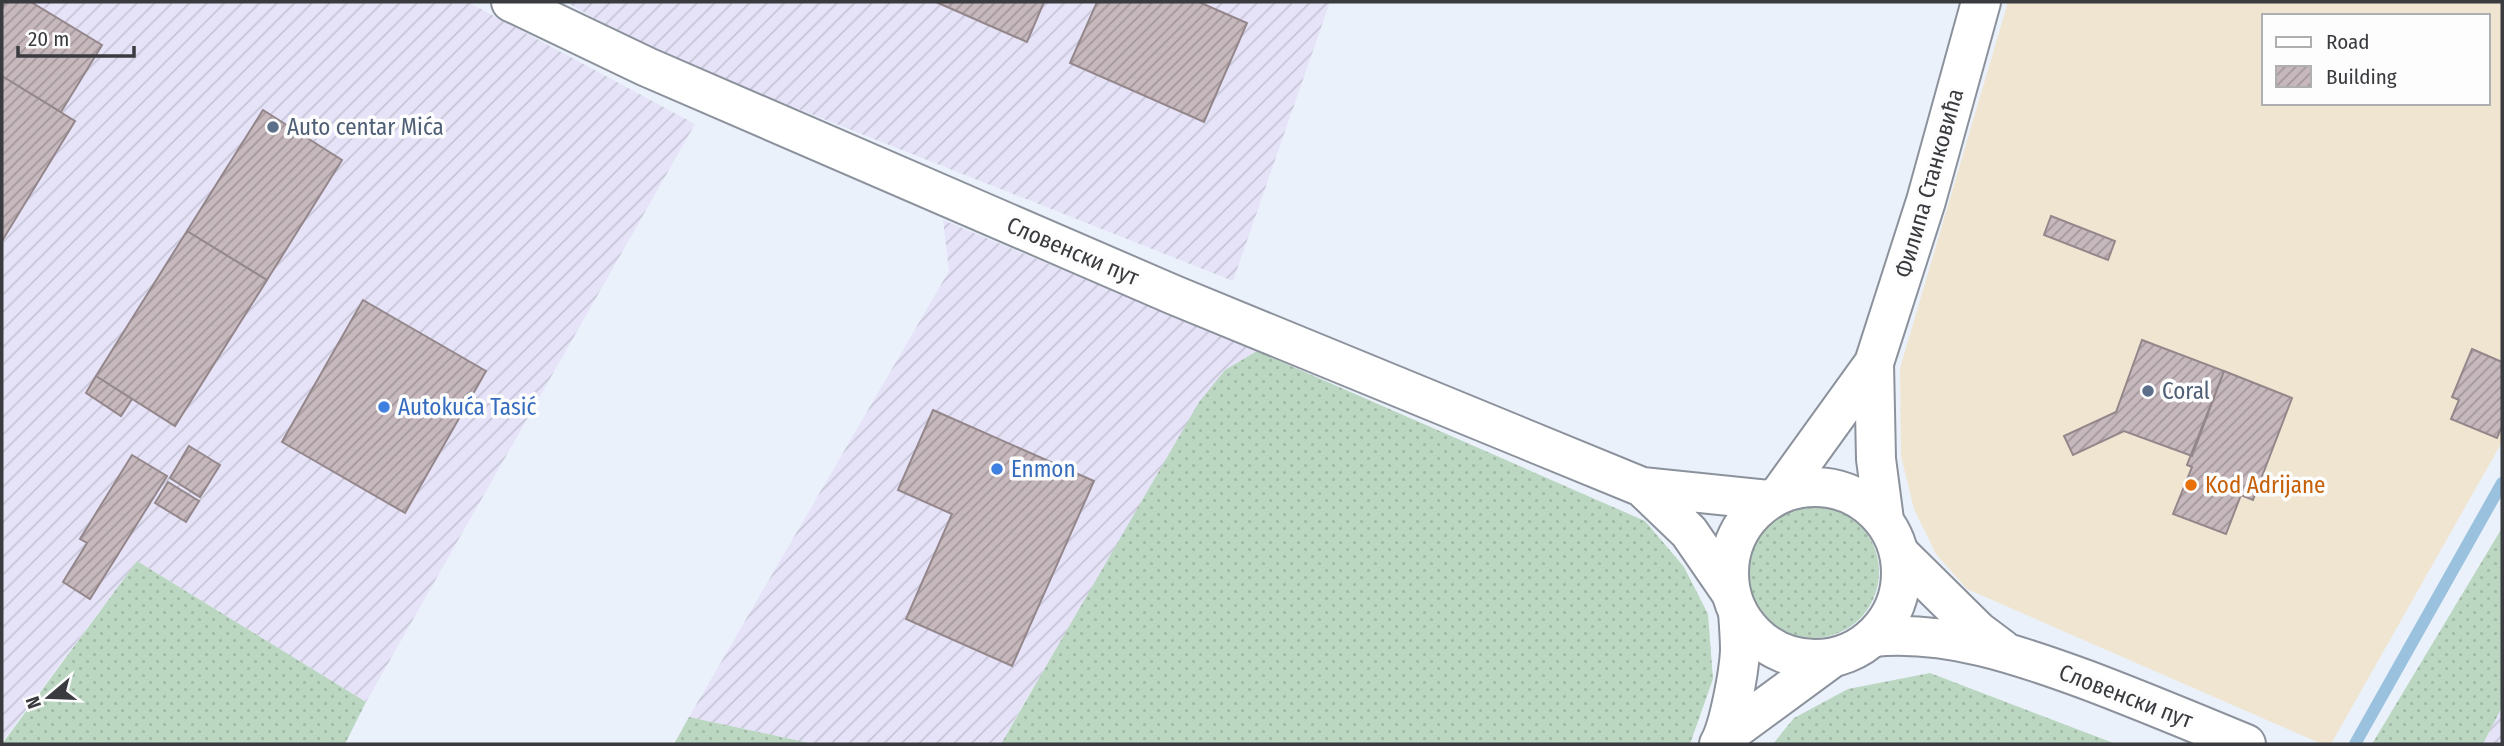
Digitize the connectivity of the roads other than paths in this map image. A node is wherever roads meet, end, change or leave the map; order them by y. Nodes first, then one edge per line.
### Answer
1 (511, 2) edge
2 (1981, 2) edge
3 (1874, 363) junction
4 (1642, 487) junction
5 (1774, 496) junction
6 (1892, 537) junction
7 (1734, 603) junction
8 (1873, 637) junction
9 (2004, 651) junction
10 (1832, 658) junction
11 (1721, 741) edge
12 (2246, 744) edge

1 - 4 main road, Словенски пут
2 - 3 main road, Филипа Станковића
3 - 5 main road, Филипа Станковића
3 - 6 main road, Филипа Станковића
4 - 5 main road, Словенски пут
4 - 7 main road, Словенски пут
5 - 6 main road
5 - 7 main road
6 - 8 main road
6 - 9 main road, Словенски пут
7 - 10 main road
7 - 11 main road
8 - 9 main road, Словенски пут
8 - 10 main road
9 - 12 main road, Словенски пут
10 - 11 main road

